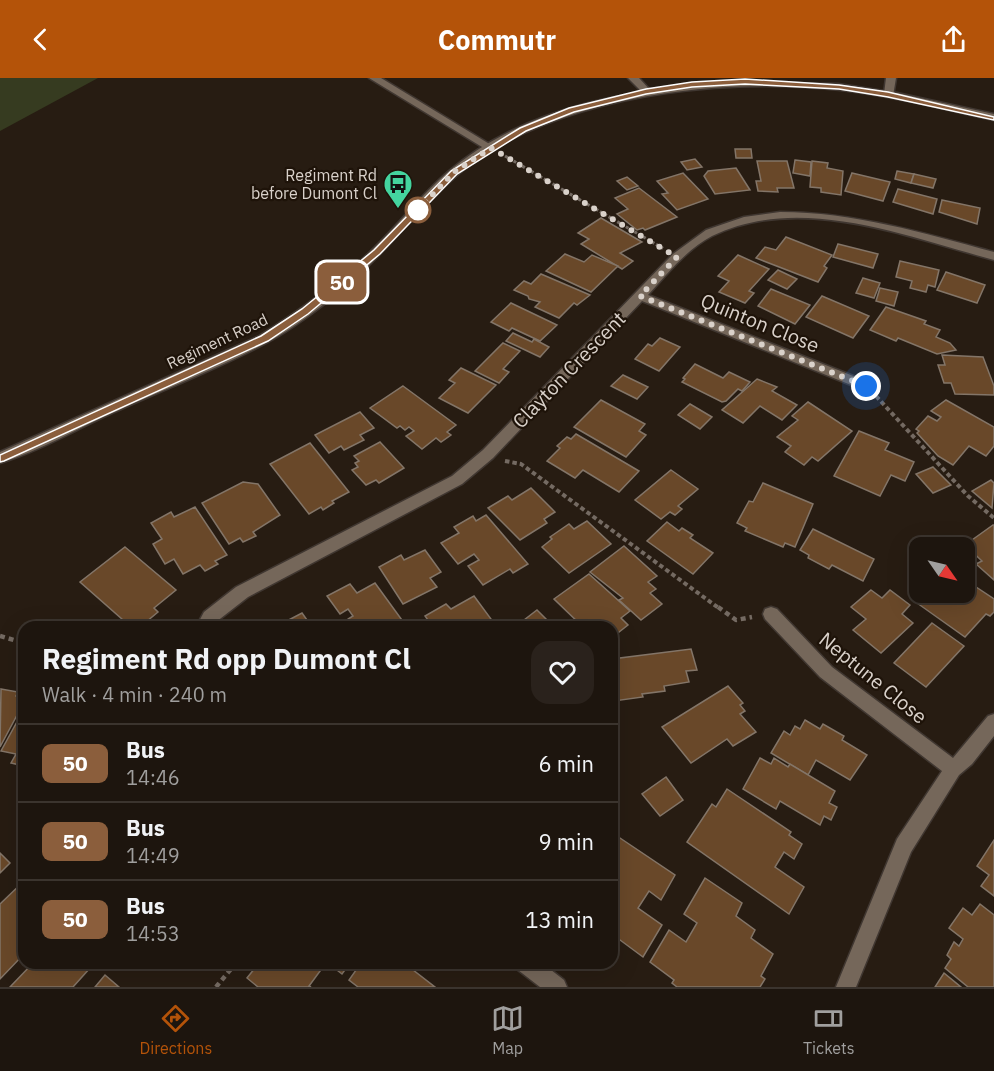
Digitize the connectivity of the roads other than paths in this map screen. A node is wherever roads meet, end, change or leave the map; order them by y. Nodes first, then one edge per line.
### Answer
1 (374, 78) edge
2 (633, 78) edge
3 (891, 78) edge
4 (646, 91) junction
5 (888, 94) junction
6 (994, 117) edge
7 (491, 148) junction
8 (994, 256) edge
9 (640, 296) junction
10 (866, 386) road end
11 (0, 458) edge
12 (771, 614) road end
13 (208, 621) edge
14 (994, 722) edge
15 (953, 769) junction
16 (533, 969) edge
17 (557, 987) edge
18 (846, 987) edge

1 - 7 street
2 - 4 street
3 - 5 street
4 - 5 street, Regiment Road
4 - 7 street, Regiment Road
5 - 6 street, Regiment Road
7 - 11 street, Regiment Road
8 - 9 street, Clayton Crescent
9 - 10 street, Quinton Close
9 - 13 street, Clayton Crescent
12 - 15 street, Neptune Close
14 - 15 street
15 - 18 street
16 - 17 street

